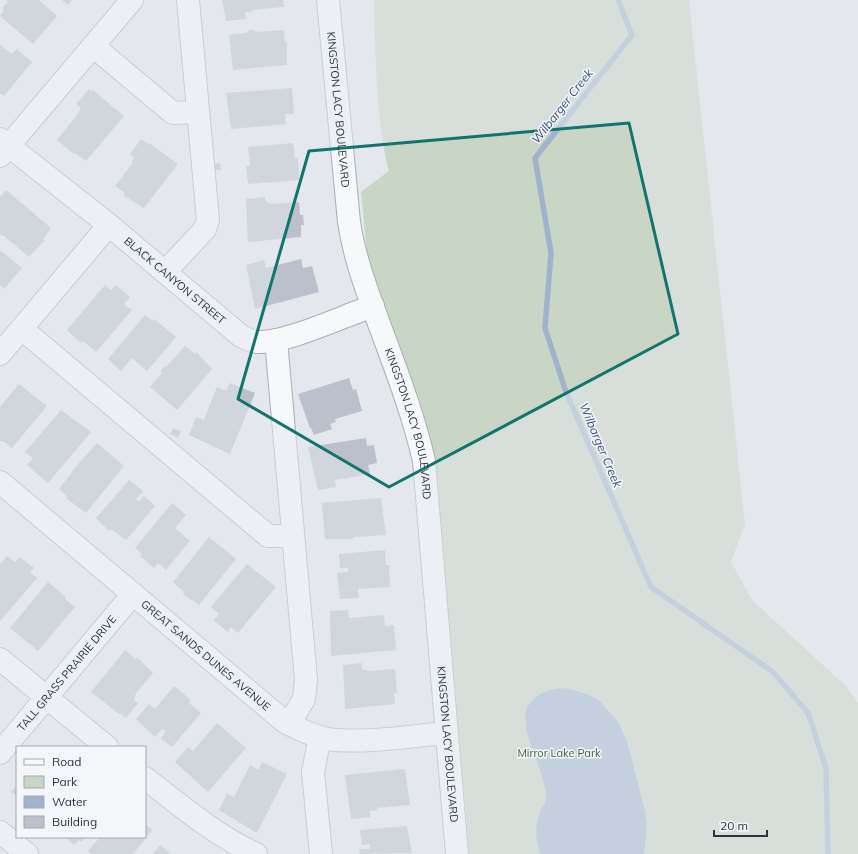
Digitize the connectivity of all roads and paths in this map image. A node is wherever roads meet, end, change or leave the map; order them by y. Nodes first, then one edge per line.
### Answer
1 (132, 0) edge
2 (188, 0) edge
3 (328, 0) edge
4 (93, 46) junction
5 (198, 112) junction
6 (3, 147) edge
7 (109, 225) junction
8 (165, 272) junction
9 (373, 306) junction
10 (22, 328) junction
11 (276, 340) junction
12 (0, 354) edge
13 (0, 482) edge
14 (293, 536) junction
15 (133, 594) junction
16 (0, 659) edge
17 (46, 698) junction
18 (289, 724) junction
19 (446, 733) junction
20 (320, 737) junction
21 (106, 746) edge
22 (0, 753) edge
23 (146, 779) edge
24 (0, 832) edge
25 (26, 854) edge
26 (256, 854) edge
27 (321, 854) edge
28 (457, 854) edge

1 - 4 street
2 - 5 street
3 - 9 street, KINGSTON LACY BOULEVARD
4 - 5 street
4 - 6 street
5 - 8 street
6 - 7 street, BLACK CANYON STREET
7 - 8 street, BLACK CANYON STREET
7 - 10 street
8 - 11 street, BLACK CANYON STREET
9 - 11 street, BLACK CANYON STREET
9 - 19 street, KINGSTON LACY BOULEVARD
10 - 12 street
10 - 14 street
11 - 14 street
13 - 15 street, GREAT SANDS DUNES AVENUE
14 - 18 street
15 - 17 street, TALL GRASS PRAIRIE DRIVE
15 - 18 street, GREAT SANDS DUNES AVENUE
16 - 17 street
17 - 21 street
17 - 22 street, TALL GRASS PRAIRIE DRIVE
18 - 20 street, GREAT SANDS DUNES AVENUE
19 - 20 street, GREAT SANDS DUNES AVENUE
19 - 28 street, KINGSTON LACY BOULEVARD
20 - 27 street
23 - 26 street
24 - 25 street

